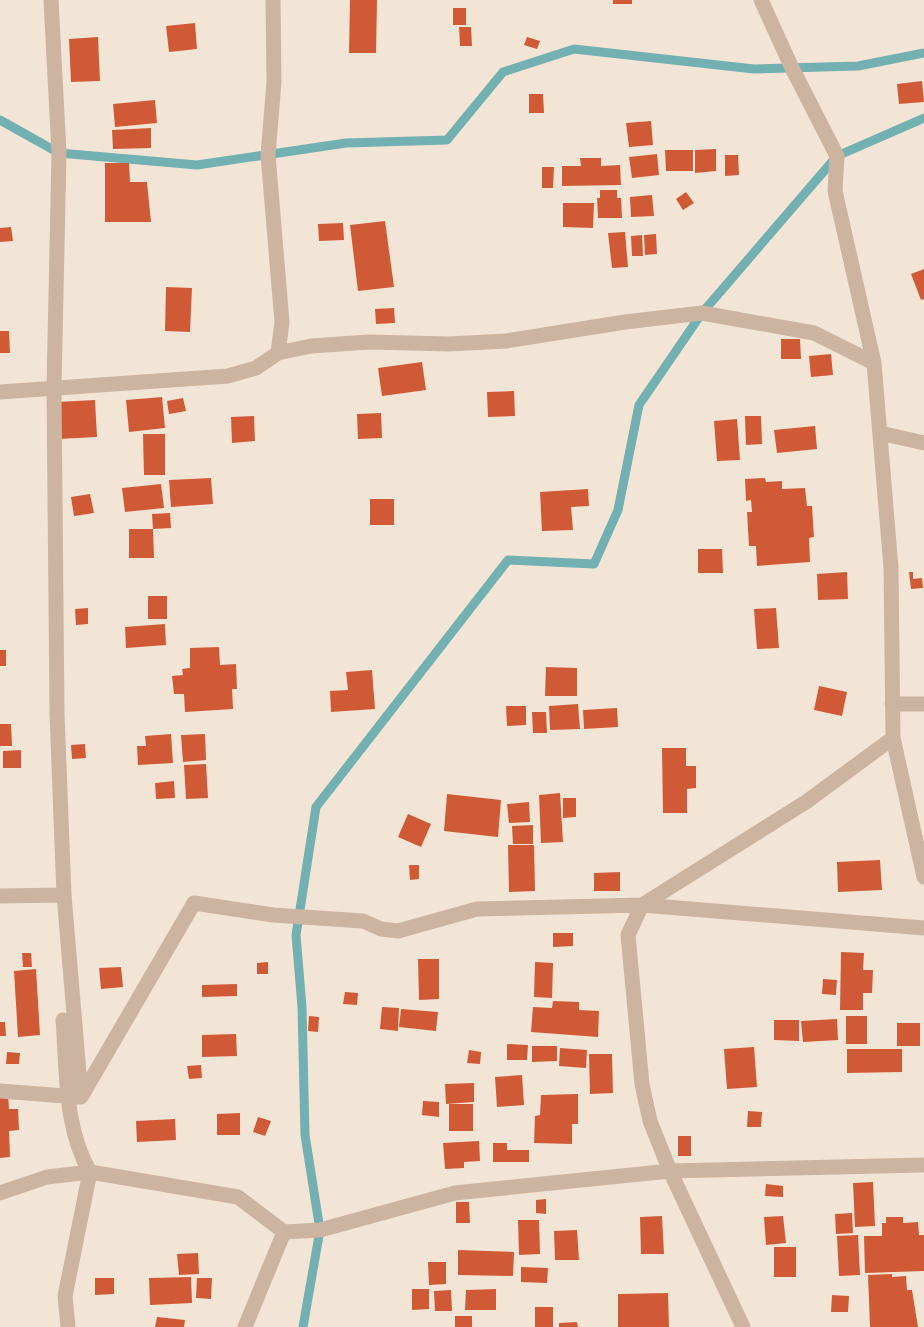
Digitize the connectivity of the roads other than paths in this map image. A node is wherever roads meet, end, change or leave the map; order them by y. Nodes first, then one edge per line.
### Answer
1 (51, 0) edge
2 (273, 0) edge
3 (761, 0) edge
4 (278, 353) junction
5 (874, 363) junction
6 (54, 388) junction
7 (0, 392) edge
8 (880, 433) junction
9 (924, 442) edge
10 (892, 704) junction
11 (924, 704) edge
12 (893, 738) junction
13 (924, 877) edge
14 (64, 895) junction
15 (0, 896) edge
16 (642, 905) junction
17 (924, 928) edge
18 (0, 1091) edge
19 (81, 1097) junction
20 (924, 1165) edge
21 (670, 1171) junction
22 (90, 1172) junction
23 (0, 1193) edge
24 (284, 1233) junction
25 (68, 1327) edge
26 (245, 1327) edge
27 (743, 1327) edge

1 - 6 street
2 - 4 street
3 - 5 street
4 - 5 street
4 - 6 street
5 - 8 street
6 - 7 street
6 - 14 street
8 - 9 street
8 - 10 street
10 - 11 street
10 - 12 street
12 - 13 street
12 - 16 street
14 - 15 street
14 - 19 street
16 - 17 street
16 - 19 street
16 - 21 street
18 - 19 street
19 - 22 street
20 - 21 street
21 - 24 street
21 - 27 street
22 - 23 street
22 - 24 street
22 - 25 street
24 - 26 street

